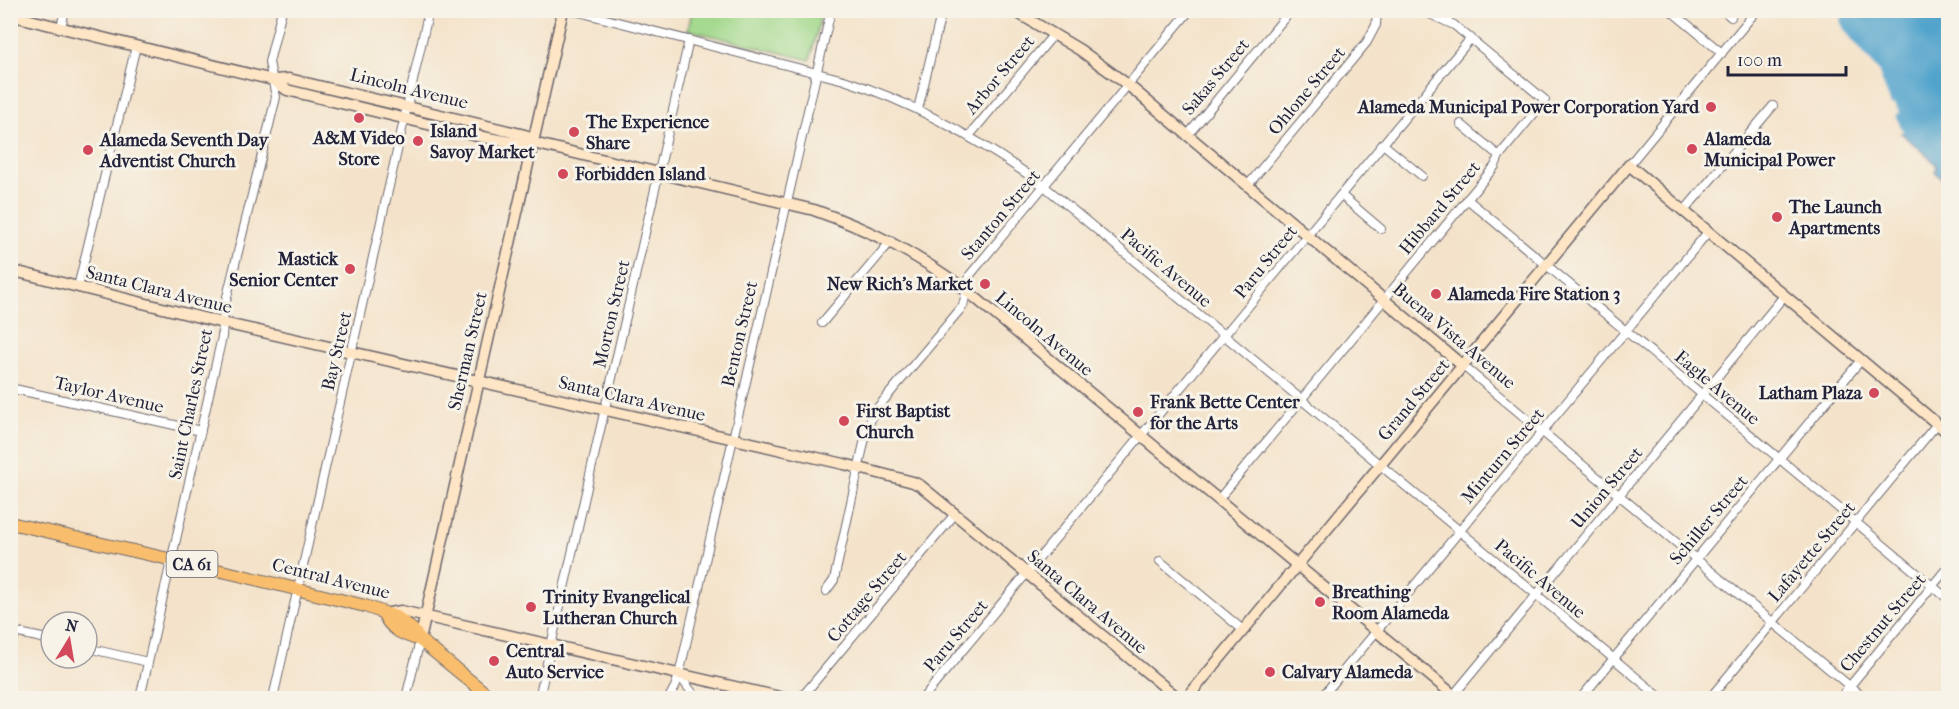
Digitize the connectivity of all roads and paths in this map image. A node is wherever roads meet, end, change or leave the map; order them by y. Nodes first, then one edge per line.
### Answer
1 (65, 10) edge
2 (282, 10) edge
3 (429, 10) edge
4 (563, 10) edge
5 (572, 10) edge
6 (831, 10) edge
7 (942, 10) edge
8 (1013, 10) edge
9 (1190, 10) edge
10 (1291, 10) edge
11 (1377, 10) edge
12 (1421, 10) edge
13 (1670, 10) edge
14 (1723, 10) edge
15 (1757, 10) edge
16 (11, 15) edge
17 (1731, 17) dead end
18 (61, 27) junction
19 (1054, 34) junction
20 (1471, 38) junction
21 (689, 40) junction
22 (136, 46) junction
23 (1722, 53) junction
24 (815, 72) junction
25 (273, 80) junction
26 (1128, 85) junction
27 (408, 106) junction
28 (1773, 106) dead end
29 (918, 109) junction
30 (405, 118) junction
31 (1461, 124) dead end
32 (1187, 135) junction
33 (969, 136) junction
34 (532, 143) junction
35 (1383, 144) junction
36 (1499, 156) junction
37 (1629, 165) junction
38 (659, 172) junction
39 (1422, 176) dead end
40 (1248, 185) junction
41 (1044, 186) junction
42 (1341, 195) junction
43 (1467, 199) junction
44 (785, 203) junction
45 (1684, 212) junction
46 (1381, 229) dead end
47 (1708, 232) junction
48 (1308, 235) junction
49 (891, 242) junction
50 (1547, 265) junction
51 (10, 270) edge
52 (78, 287) junction
53 (966, 290) junction
54 (1784, 296) junction
55 (1384, 299) junction
56 (223, 323) junction
57 (822, 323) dead end
58 (1626, 332) junction
59 (1224, 336) junction
60 (352, 353) junction
61 (1861, 360) junction
62 (1463, 366) junction
63 (478, 381) junction
64 (10, 388) edge
65 (1703, 396) junction
66 (1301, 399) junction
67 (605, 410) junction
68 (1937, 424) junction
69 (201, 431) junction
70 (1543, 432) junction
71 (1948, 433) edge
72 (1141, 436) junction
73 (732, 438) junction
74 (1779, 459) junction
75 (1380, 466) junction
76 (858, 467) junction
77 (1620, 495) junction
78 (1218, 500) junction
79 (955, 514) junction
80 (10, 523) edge
81 (1856, 523) junction
82 (1460, 531) junction
83 (1696, 559) junction
84 (172, 560) junction
85 (1160, 561) dead end
86 (1297, 565) junction
87 (1948, 567) edge
88 (1028, 574) junction
89 (1933, 586) junction
90 (298, 589) junction
91 (826, 591) dead end
92 (1538, 596) junction
93 (1948, 599) edge
94 (384, 614) junction
95 (425, 617) junction
96 (1773, 623) junction
97 (1243, 630) junction
98 (10, 631) edge
99 (1377, 631) junction
100 (39, 637) edge
101 (420, 640) junction
102 (552, 646) junction
103 (99, 651) edge
104 (1613, 659) junction
105 (148, 662) junction
106 (679, 675) junction
107 (1850, 687) junction
108 (738, 688) junction
109 (1454, 698) edge
110 (140, 699) edge
111 (273, 699) edge
112 (406, 699) edge
113 (491, 699) edge
114 (539, 699) edge
115 (669, 699) edge
116 (696, 699) edge
117 (729, 699) edge
118 (784, 699) edge
119 (801, 699) edge
120 (923, 699) edge
121 (1178, 699) edge
122 (1187, 699) edge
123 (1321, 699) edge
124 (1581, 699) edge
125 (1661, 699) edge
126 (1710, 699) edge
127 (1840, 699) edge
128 (1864, 699) edge

1 - 18 street
2 - 25 street, Saint Charles Street
3 - 27 street, Bay Street
4 - 34 street, Sherman Street
5 - 21 street, Pacific Avenue
6 - 24 street, Benton Street
7 - 29 street
8 - 19 street, Buena Vista Avenue
9 - 26 street, Stanton Street
10 - 32 street, Sakas Street
11 - 40 street, Ohlone Street
12 - 20 street
13 - 23 street
14 - 17 street
15 - 23 street, Grand Street
16 - 18 street, Lincoln Avenue
18 - 22 street, Lincoln Avenue
19 - 26 street, Buena Vista Avenue
19 - 33 street, Arbor Street
20 - 35 street, Paru Street
20 - 36 street, Hibbard Street
21 - 24 street, Pacific Avenue
21 - 38 street, Morton Street
22 - 25 street, Lincoln Avenue
22 - 52 street
23 - 37 street, Grand Street
24 - 29 street, Pacific Avenue
24 - 44 street, Benton Street
25 - 27 street, Lincoln Avenue
25 - 30 street, Lincoln Avenue
25 - 56 street, Saint Charles Street
26 - 32 street, Buena Vista Avenue
26 - 41 street, Stanton Street
27 - 30 street, Bay Street
27 - 34 street, Lincoln Avenue
28 - 45 street
29 - 33 street, Pacific Avenue
30 - 34 street, Lincoln Avenue
30 - 60 street, Bay Street
31 - 36 street
32 - 40 street, Buena Vista Avenue
33 - 41 street, Pacific Avenue
34 - 38 street, Lincoln Avenue
34 - 63 street, Sherman Street
35 - 39 street
35 - 42 street, Paru Street
36 - 43 street, Hibbard Street
37 - 45 street
37 - 50 street, Grand Street
38 - 44 street, Lincoln Avenue
38 - 67 street, Morton Street
40 - 48 street, Buena Vista Avenue
41 - 53 street, Stanton Street
41 - 59 street, Pacific Avenue
42 - 46 street
42 - 48 street, Paru Street
43 - 50 street, Eagle Avenue
43 - 55 street, Hibbard Street
44 - 49 street, Lincoln Avenue
44 - 73 street, Benton Street
45 - 47 street
47 - 54 street
47 - 58 street, Minturn Street
48 - 55 street, Buena Vista Avenue
48 - 59 street, Paru Street
49 - 53 street, Lincoln Avenue
49 - 57 street
50 - 58 street, Eagle Avenue
50 - 62 street, Grand Street
51 - 52 street, Santa Clara Avenue
52 - 56 street, Santa Clara Avenue
53 - 72 street, Lincoln Avenue
53 - 76 street, Stanton Street
54 - 61 street
54 - 65 street, Union Street
55 - 62 street, Buena Vista Avenue
55 - 66 street, Hibbard Street
56 - 60 street, Santa Clara Avenue
56 - 69 street, Saint Charles Street
58 - 65 street, Eagle Avenue
58 - 70 street, Minturn Street
59 - 66 street, Pacific Avenue
59 - 72 street, Paru Street
60 - 63 street, Santa Clara Avenue
60 - 90 street, Bay Street
61 - 68 street
61 - 74 street, Schiller Street
62 - 70 street, Buena Vista Avenue
62 - 75 street, Grand Street
63 - 67 street, Santa Clara Avenue
63 - 95 street, Sherman Street
64 - 69 street, Taylor Avenue
65 - 74 street, Eagle Avenue
65 - 77 street, Union Street
66 - 75 street, Pacific Avenue
66 - 78 street, Hibbard Street
67 - 73 street, Santa Clara Avenue
67 - 102 street, Morton Street
68 - 71 street
68 - 81 street, Lafayette Street
69 - 84 street, Saint Charles Street
70 - 77 street, Buena Vista Avenue
70 - 82 street, Minturn Street
72 - 78 street, Lincoln Avenue
72 - 88 street, Paru Street
73 - 76 street, Santa Clara Avenue
73 - 106 street, Benton Street
74 - 81 street, Eagle Avenue
74 - 83 street, Schiller Street
75 - 82 street, Pacific Avenue
75 - 86 street, Grand Street
76 - 79 street, Santa Clara Avenue
76 - 91 street, Stanton Street
77 - 83 street, Buena Vista Avenue
77 - 92 street, Union Street
78 - 86 street, Lincoln Avenue
79 - 88 street, Santa Clara Avenue
79 - 119 street, Cottage Street
80 - 84 main road, Central Avenue / CA 61
81 - 89 street, Eagle Avenue
81 - 96 street, Lafayette Street
82 - 92 street, Pacific Avenue
82 - 99 street, Minturn Street
83 - 96 street, Buena Vista Avenue
83 - 104 street, Schiller Street
84 - 90 main road, Central Avenue / CA 61
84 - 105 street, Saint Charles Street
85 - 97 street
86 - 97 street, Grand Street
86 - 99 street, Lincoln Avenue
87 - 89 street, Chestnut Street
88 - 120 street, Paru Street
88 - 121 street, Santa Clara Avenue
89 - 93 street, Eagle Avenue
89 - 107 street, Chestnut Street
90 - 94 main road, Central Avenue / CA 61
90 - 111 street, Bay Street
92 - 104 street, Pacific Avenue
92 - 109 street, Union Street
94 - 95 street, Central Avenue
94 - 101 main road, CA 61
95 - 101 street, Sherman Street
95 - 102 street, Central Avenue
96 - 107 street, Buena Vista Avenue
96 - 126 street, Lafayette Street
97 - 122 street, Grand Street
98 - 100 street
99 - 109 street, Lincoln Avenue
99 - 123 street, Minturn Street
101 - 112 street, Sherman Street
101 - 113 main road, CA 61
102 - 106 street, Central Avenue
102 - 114 street, Morton Street
103 - 105 street
104 - 124 street, Schiller Street
104 - 125 street, Pacific Avenue
105 - 110 street, Saint Charles Street
106 - 108 street, Central Avenue
106 - 115 street, Benton Street
106 - 116 street
107 - 127 street, Chestnut Street
107 - 128 street, Buena Vista Avenue
108 - 117 street
108 - 118 street, Central Avenue

